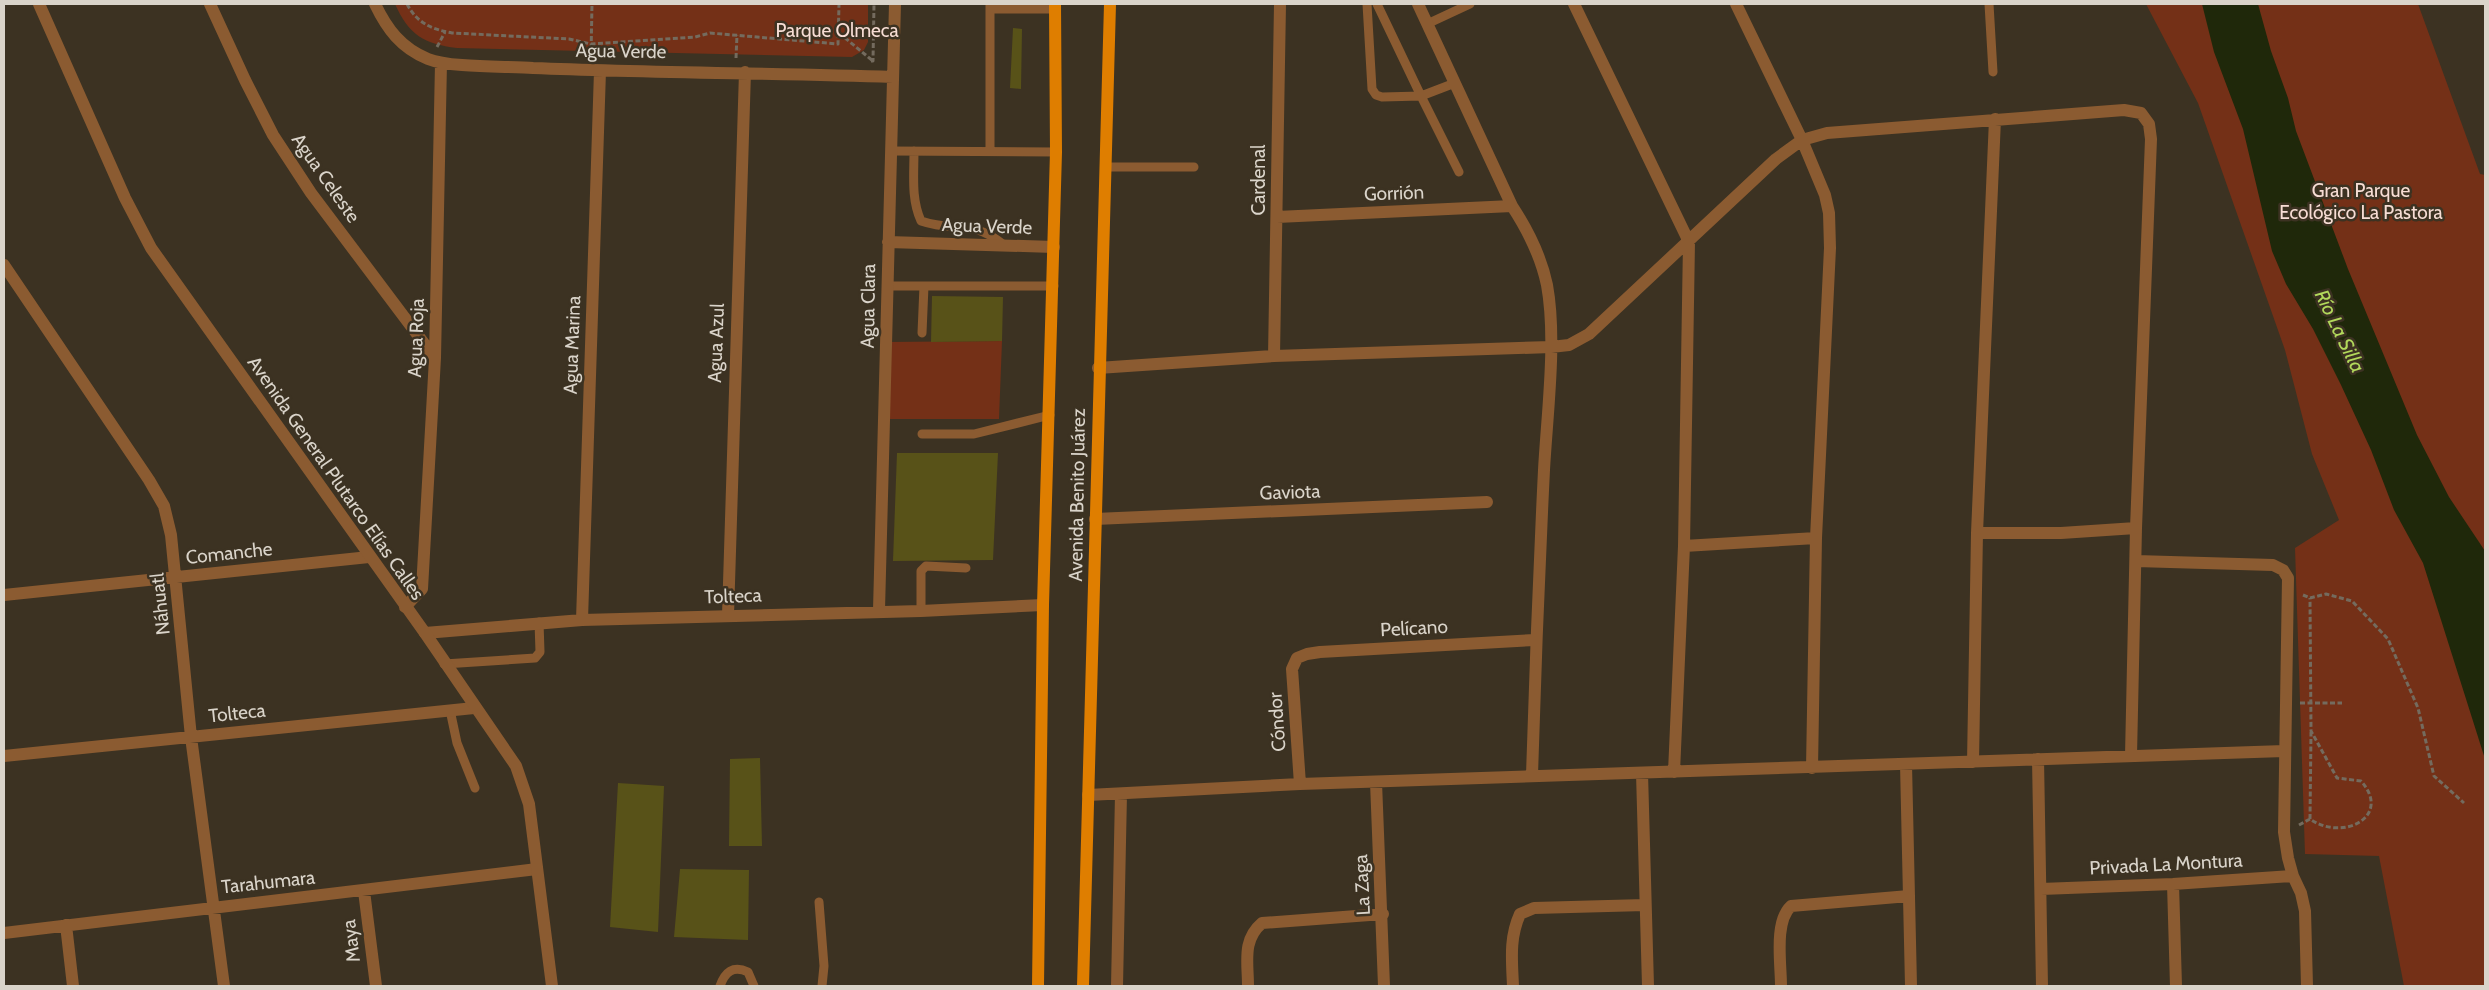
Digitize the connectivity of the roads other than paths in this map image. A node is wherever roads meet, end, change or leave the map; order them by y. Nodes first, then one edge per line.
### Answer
1 (39, 4) edge
2 (210, 4) edge
3 (375, 4) edge
4 (895, 4) edge
5 (1110, 4) edge
6 (1280, 4) edge
7 (1367, 4) edge
8 (1377, 4) edge
9 (1418, 4) edge
10 (1470, 4) edge
11 (1574, 4) edge
12 (1736, 4) edge
13 (1989, 4) edge
14 (990, 6) edge
15 (1055, 7) edge
16 (1427, 24) junction
17 (442, 63) junction
18 (746, 66) junction
19 (600, 70) junction
20 (1993, 72) dead end
21 (893, 77) junction
22 (1455, 83) junction
23 (1421, 96) junction
24 (1995, 119) junction
25 (1802, 140) junction
26 (891, 151) junction
27 (914, 151) junction
28 (990, 151) junction
29 (1056, 152) junction
30 (1106, 166) junction
31 (1194, 167) dead end
32 (1459, 172) dead end
33 (1512, 206) junction
34 (1277, 217) junction
35 (888, 242) junction
36 (1689, 242) junction
37 (1004, 245) junction
38 (1054, 247) junction
39 (4, 265) edge
40 (887, 286) junction
41 (924, 286) junction
42 (1054, 286) junction
43 (922, 333) dead end
44 (1551, 347) junction
45 (1274, 356) junction
46 (435, 358) junction
47 (1098, 368) junction
48 (1050, 415) junction
49 (922, 434) dead end
50 (1487, 502) dead end
51 (1095, 519) junction
52 (2136, 528) junction
53 (1977, 533) junction
54 (1816, 538) junction
55 (1684, 546) junction
56 (369, 557) junction
57 (2136, 561) junction
58 (966, 568) dead end
59 (177, 578) junction
60 (4, 595) edge
61 (1043, 605) junction
62 (405, 607) junction
63 (879, 610) junction
64 (921, 610) junction
65 (728, 615) junction
66 (582, 620) junction
67 (539, 622) junction
68 (425, 633) junction
69 (1535, 640) junction
70 (1296, 658) joint
71 (444, 664) junction
72 (474, 708) junction
73 (450, 710) junction
74 (191, 737) junction
75 (2284, 751) junction
76 (4, 756) edge
77 (2131, 756) junction
78 (2038, 759) junction
79 (1972, 762) junction
80 (1906, 764) junction
81 (1812, 768) junction
82 (1674, 772) junction
83 (1642, 773) junction
84 (1532, 776) junction
85 (1376, 782) junction
86 (1300, 784) junction
87 (475, 788) dead end
88 (1121, 794) junction
89 (1088, 795) junction
90 (537, 869) junction
91 (2293, 876) junction
92 (2173, 884) junction
93 (2041, 889) junction
94 (364, 891) junction
95 (1909, 896) junction
96 (819, 902) dead end
97 (1645, 904) junction
98 (214, 906) junction
99 (1383, 914) junction
100 (66, 925) junction
101 (4, 933) edge
102 (73, 986) edge
103 (224, 986) edge
104 (376, 986) edge
105 (552, 986) edge
106 (720, 986) edge
107 (754, 986) edge
108 (822, 986) edge
109 (1038, 986) edge
110 (1083, 986) edge
111 (1117, 986) edge
112 (1248, 986) edge
113 (1384, 986) edge
114 (1513, 986) edge
115 (1648, 986) edge
116 (1781, 986) edge
117 (1911, 986) edge
118 (2042, 986) edge
119 (2176, 986) edge
120 (2307, 986) edge

1 - 56 street, Avenida General Plutarco Elías Calles
2 - 46 street, Agua Celeste
3 - 17 street, Agua Verde
4 - 21 street, Agua Clara
5 - 30 main road, Avenida Benito Juárez
6 - 34 street, Cardenal
7 - 23 lane
8 - 23 lane
9 - 16 street
10 - 16 lane
11 - 36 street
12 - 25 street
13 - 20 lane
14 - 15 lane
14 - 28 lane
15 - 29 main road, Avenida Benito Juárez
16 - 22 street
17 - 19 street, Agua Verde
17 - 46 street, Agua Roja
18 - 19 street, Agua Verde
18 - 21 street, Agua Verde
18 - 65 street, Agua Azul
19 - 66 street, Agua Marina
21 - 26 street, Agua Clara
22 - 23 lane
22 - 33 street
23 - 32 lane
24 - 25 street
24 - 52 street
24 - 53 street
25 - 36 street
25 - 54 street
26 - 27 lane
26 - 35 street, Agua Clara
27 - 28 lane
27 - 37 lane
28 - 29 lane
29 - 38 main road, Avenida Benito Juárez
30 - 31 lane
30 - 47 main road, Avenida Benito Juárez
33 - 34 street, Gorrión
33 - 44 street
34 - 45 street, Cardenal
35 - 37 street, Agua Verde
35 - 40 street, Agua Clara
36 - 44 street
36 - 55 street
37 - 38 street, Agua Verde
38 - 42 main road, Avenida Benito Juárez
39 - 59 street, Náhuatl
40 - 41 lane
40 - 63 street, Agua Clara
41 - 42 lane
41 - 43 lane
42 - 48 main road, Avenida Benito Juárez
44 - 45 street
44 - 69 street
45 - 47 street
46 - 62 street, Agua Roja
47 - 51 main road, Avenida Benito Juárez
48 - 49 lane
48 - 61 main road, Avenida Benito Juárez
50 - 51 street, Gaviota
51 - 89 main road, Avenida Benito Juárez
52 - 53 street
52 - 57 street
53 - 79 street
54 - 55 street
54 - 81 street
55 - 82 street
56 - 59 street, Comanche
56 - 62 street, Avenida General Plutarco Elías Calles
57 - 75 street
57 - 77 street
58 - 64 lane
59 - 60 street, Comanche
59 - 74 street, Náhuatl
61 - 64 street, Tolteca
61 - 109 main road, Avenida Benito Juárez
62 - 68 street, Avenida General Plutarco Elías Calles
63 - 64 street, Tolteca
63 - 65 street, Tolteca
65 - 66 street, Tolteca
66 - 67 street, Tolteca
67 - 68 street, Tolteca
67 - 71 lane
68 - 71 street, Avenida General Plutarco Elías Calles
69 - 70 street, Pelícano
69 - 84 street
70 - 86 street, Cóndor
71 - 72 street, Avenida General Plutarco Elías Calles
72 - 73 street, Tolteca
72 - 90 street, Avenida General Plutarco Elías Calles
73 - 74 street, Tolteca
73 - 87 lane
74 - 76 street, Tolteca
74 - 98 street, Náhuatl
75 - 77 street
75 - 91 street
77 - 78 street
78 - 79 street
78 - 93 street
79 - 80 street
80 - 81 street
80 - 95 street
81 - 82 street
82 - 83 street
83 - 84 street
83 - 97 street
84 - 85 street
85 - 86 street
85 - 99 street, La Zaga
86 - 88 street
88 - 89 street
88 - 111 street
89 - 110 main road, Avenida Benito Juárez
90 - 94 street, Tarahumara
90 - 105 street, Avenida General Plutarco Elías Calles
91 - 92 street, Privada La Montura
91 - 120 street
92 - 93 street, Privada La Montura
92 - 119 street
93 - 118 street
94 - 98 street, Tarahumara
94 - 104 street, Maya
95 - 116 street
95 - 117 street
96 - 108 lane
97 - 114 street
97 - 115 street
98 - 100 street, Tarahumara
98 - 103 street, Náhuatl
99 - 112 street
99 - 113 street, La Zaga
100 - 101 street, Tarahumara
100 - 102 street
106 - 107 lane

